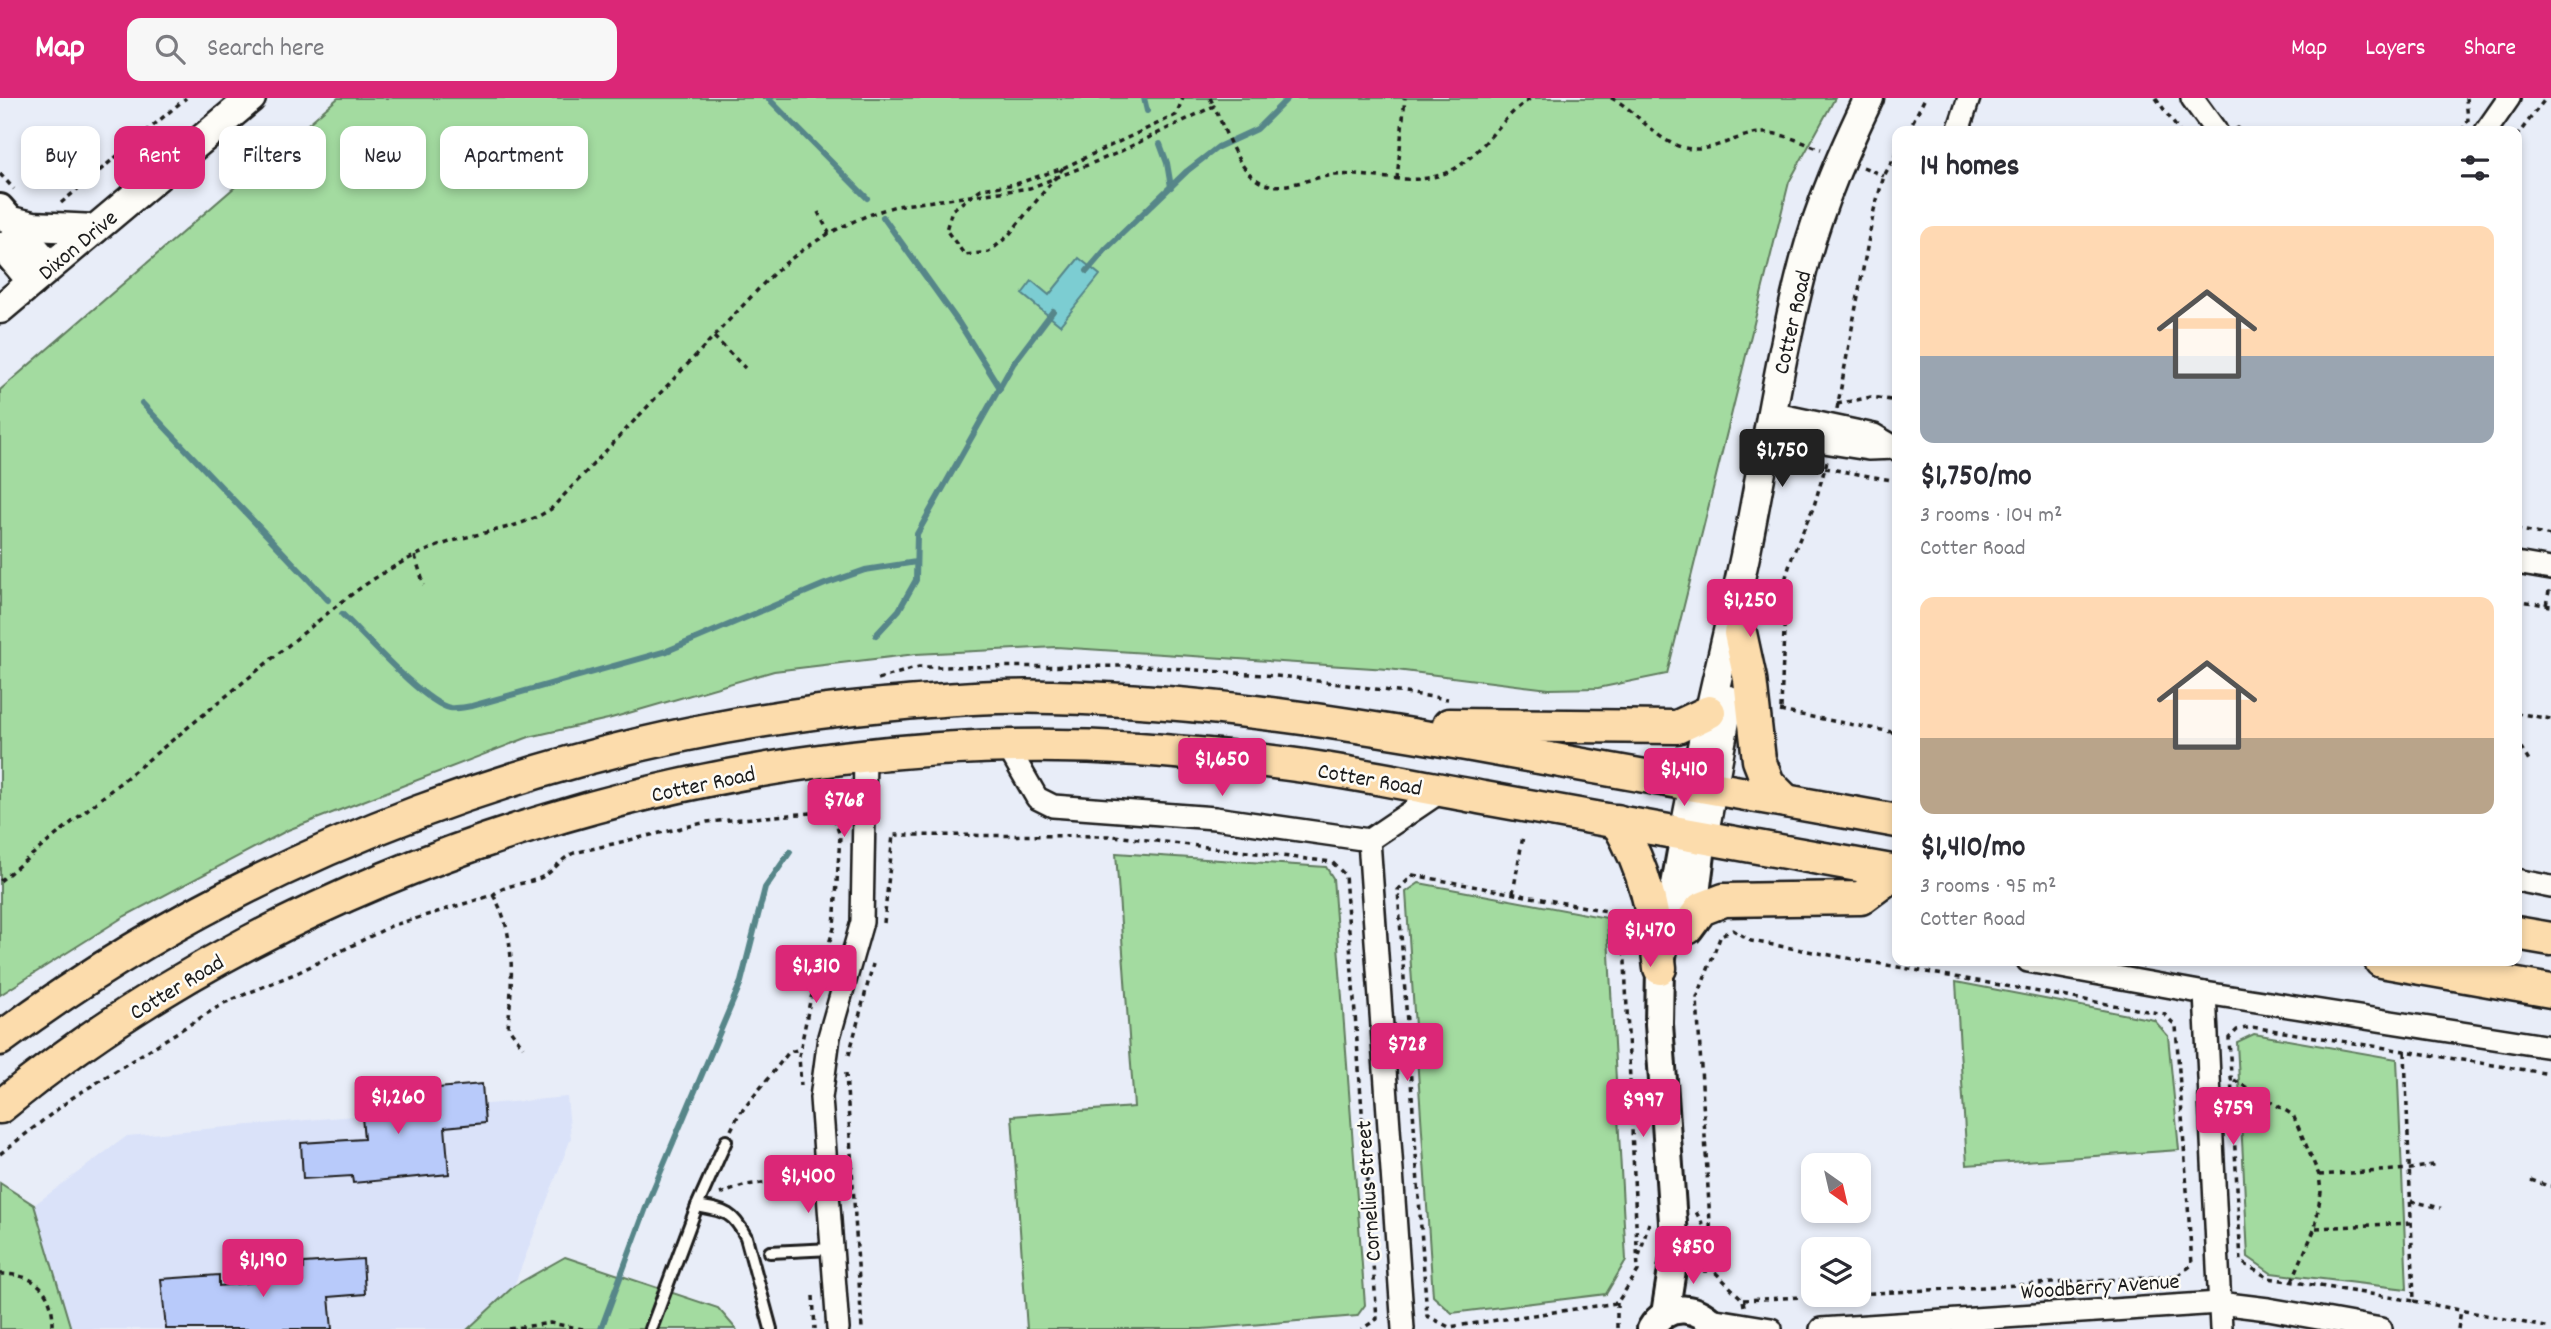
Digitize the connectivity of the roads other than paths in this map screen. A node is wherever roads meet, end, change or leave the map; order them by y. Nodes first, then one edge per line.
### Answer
1 (251, 98) edge
2 (1868, 98) edge
3 (1969, 98) edge
4 (2192, 98) edge
5 (2509, 98) edge
6 (1960, 126) edge
7 (2212, 126) edge
8 (2489, 126) edge
9 (11, 225) edge
10 (95, 229) junction
11 (41, 274) junction
12 (0, 309) edge
13 (1769, 423) junction
14 (1892, 443) edge
15 (1745, 555) junction
16 (2522, 564) edge
17 (2551, 569) edge
18 (1740, 633) junction
19 (1047, 696) junction
20 (1709, 712) junction
21 (1007, 746) junction
22 (865, 757) junction
23 (1703, 786) junction
24 (1443, 790) junction
25 (1786, 801) junction
26 (1892, 820) edge
27 (1617, 821) junction
28 (1694, 836) junction
29 (1369, 840) junction
30 (1892, 872) edge
31 (1892, 876) edge
32 (2522, 881) edge
33 (2551, 887) edge
34 (1687, 928) junction
35 (2522, 934) edge
36 (2551, 939) edge
37 (2056, 966) edge
38 (2409, 966) edge
39 (1660, 968) junction
40 (2551, 991) edge
41 (2205, 993) junction
42 (1659, 1024) junction
43 (0, 1038) edge
44 (2551, 1047) edge
45 (0, 1107) edge
46 (726, 1141) road end
47 (697, 1206) junction
48 (832, 1249) junction
49 (1675, 1251) junction
50 (770, 1252) dead end
51 (2220, 1303) junction
52 (1709, 1320) edge
53 (1653, 1323) edge
54 (651, 1329) edge
55 (771, 1329) edge
56 (838, 1329) edge
57 (1403, 1329) edge
58 (1771, 1329) edge
59 (1821, 1329) edge
60 (2221, 1329) edge
61 (2381, 1329) edge

1 - 10 main road, Dixon Drive
2 - 13 main road, Cotter Road
3 - 6 street
4 - 7 street
5 - 8 street
9 - 10 main road
9 - 11 street
10 - 11 main road, Dixon Drive
11 - 12 main road, Dixon Drive
13 - 14 street
13 - 15 main road, Cotter Road
15 - 18 main road, Cotter Road
15 - 20 main road, Cotter Road
16 - 17 street
18 - 23 main road, Cotter Road
18 - 25 main road
19 - 20 main road
19 - 23 main road
19 - 43 main road
20 - 23 main road, Cotter Road
21 - 22 main road, Cotter Road
21 - 24 main road, Cotter Road
21 - 29 street
22 - 45 main road, Cotter Road
22 - 48 street
23 - 25 main road
23 - 28 main road, Cotter Road
24 - 27 main road, Cotter Road
24 - 29 street
25 - 26 main road
27 - 28 main road, Cotter Road
27 - 39 main road
28 - 30 main road
28 - 34 street
28 - 39 street
29 - 57 street, Cornelius Street
31 - 34 main road
32 - 33 street
34 - 42 street
35 - 36 main road
37 - 41 street
38 - 40 main road
39 - 42 street
41 - 44 street
41 - 51 street
42 - 49 street
46 - 47 lane
47 - 54 lane
47 - 55 lane
48 - 50 lane
48 - 56 street
49 - 52 street
49 - 53 street
51 - 59 street, Woodberry Avenue
51 - 60 street
51 - 61 street, Woodberry Avenue
52 - 53 street
52 - 58 street

